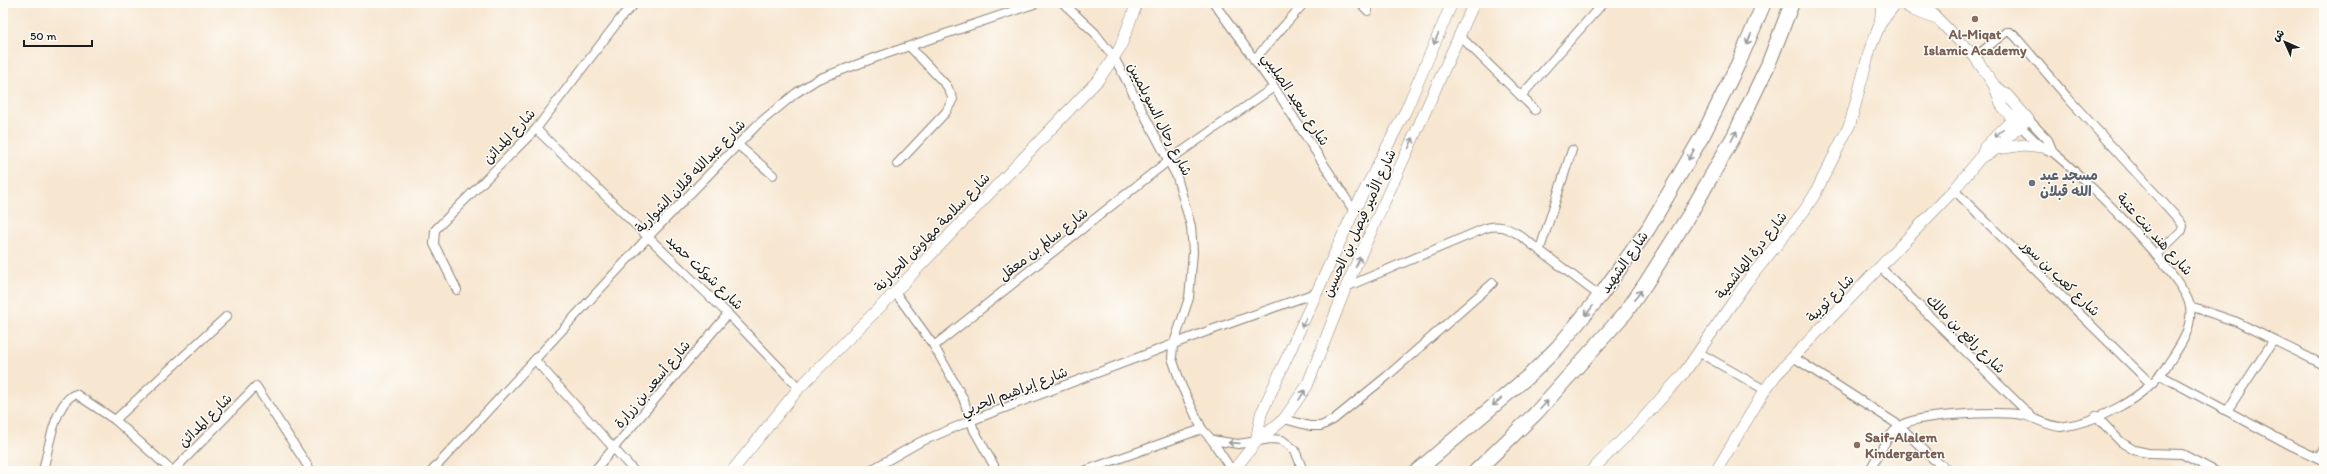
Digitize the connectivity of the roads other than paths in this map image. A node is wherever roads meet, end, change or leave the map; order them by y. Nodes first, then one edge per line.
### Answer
1 (635, 3) edge
2 (1037, 3) edge
3 (1063, 3) edge
4 (1137, 3) edge
5 (1214, 3) edge
6 (1304, 3) edge
7 (1360, 3) edge
8 (1451, 3) edge
9 (1474, 3) edge
10 (1603, 3) edge
11 (1764, 3) edge
12 (1792, 3) edge
13 (1882, 3) edge
14 (1896, 3) edge
15 (1903, 3) edge
16 (1922, 3) edge
17 (1368, 10) dead end
18 (1936, 18) junction
19 (1880, 24) junction
20 (1459, 35) junction
21 (910, 47) junction
22 (1976, 57) junction
23 (1114, 59) junction
24 (1254, 60) junction
25 (1274, 87) junction
26 (1521, 96) junction
27 (1535, 110) dead end
28 (2021, 119) junction
29 (536, 129) junction
30 (738, 144) junction
31 (2042, 147) junction
32 (1997, 149) junction
33 (1572, 150) dead end
34 (2053, 152) junction
35 (1982, 157) junction
36 (1168, 161) junction
37 (897, 164) dead end
38 (773, 175) dead end
39 (1954, 190) junction
40 (1354, 211) junction
41 (649, 236) junction
42 (1540, 249) junction
43 (2156, 255) junction
44 (1880, 268) junction
45 (1493, 283) dead end
46 (1346, 287) junction
47 (457, 290) dead end
48 (895, 292) junction
49 (1318, 292) junction
50 (1600, 296) junction
51 (2190, 306) junction
52 (728, 314) junction
53 (227, 316) dead end
54 (2273, 341) junction
55 (934, 346) junction
56 (1172, 346) junction
57 (1698, 352) junction
58 (1793, 357) junction
59 (535, 360) junction
60 (2324, 366) edge
61 (2160, 375) junction
62 (2151, 384) junction
63 (799, 388) junction
64 (1765, 390) junction
65 (2227, 411) junction
66 (2096, 416) junction
67 (2033, 418) junction
68 (1284, 419) junction
69 (114, 420) junction
70 (970, 421) junction
71 (1900, 426) junction
72 (1202, 429) junction
73 (1212, 440) junction
74 (1256, 442) junction
75 (614, 449) junction
76 (2324, 449) edge
77 (2322, 459) edge
78 (43, 471) edge
79 (172, 471) edge
80 (311, 471) edge
81 (432, 471) edge
82 (594, 471) edge
83 (634, 471) edge
84 (732, 471) edge
85 (869, 471) edge
86 (998, 471) edge
87 (1084, 471) edge
88 (1232, 471) edge
89 (1303, 471) edge
90 (1416, 471) edge
91 (1476, 471) edge
92 (1591, 471) edge
93 (1716, 471) edge
94 (1869, 471) edge
95 (1950, 471) edge
96 (2215, 471) edge

1 - 29 street, شارع المدائن
2 - 21 street, شارع عبدالله قبلان الشواربة
3 - 23 street
4 - 23 street, شارع سلامة مهاوش الحبارنة
5 - 24 street, شارع سعيد الصليبي
6 - 24 street
7 - 17 street
8 -> 40 street, شارع الأمير فيصل بن الحسين
9 - 20 street, شارع الأمير فيصل بن الحسين
10 - 26 street
11 -> 50 highway, شارع الشهيد
91 -> 12 highway, شارع الشهيد
13 - 19 street, شارع درة الهاشمية
14 - 19 street, شارع درة الهاشمية
15 - 18 street, شارع هند بنت عتبة
16 - 18 street, شارع هند بنت عتبة
18 - 22 street, شارع هند بنت عتبة
19 - 57 street, شارع درة الهاشمية
20 - 26 street
46 -> 20 street, شارع الأمير فيصل بن الحسين
21 - 30 street, شارع عبدالله قبلان الشواربة
21 - 37 street
22 - 28 street, شارع هند بنت عتبة
22 - 43 street
23 - 36 street, شارع رحال السويلميين
23 - 48 street, شارع سلامة مهاوش الحبارنة
24 - 25 street, شارع سعيد الصليبي
25 - 36 street, شارع سالم بن معقل
25 - 40 street, شارع سعيد الصليبي
26 - 27 street
28 - 31 street, شارع هند بنت عتبة
28 - 32 street, شارع ثويبة
28 - 34 street, شارع هند بنت عتبة
28 -> 35 street, شارع ثويبة
29 - 41 street, شارع شوكت حميد
29 - 47 street, شارع المدائن
30 - 38 street
30 - 41 street, شارع عبدالله قبلان الشواربة
31 - 32 street
31 - 34 street, شارع هند بنت عتبة
32 - 35 street, شارع ثويبة
33 - 42 street
34 - 43 street, شارع هند بنت عتبة
35 - 39 street, شارع ثويبة
36 - 55 street, شارع سالم بن معقل
36 - 56 street, شارع رحال السويلميين
39 - 44 street, شارع ثويبة
39 - 62 street, شارع كعب بن سور
40 - 49 street, شارع الأمير فيصل بن الحسين
41 - 52 street, شارع شوكت حميد
41 - 59 street, شارع عبدالله قبلان الشواربة
42 - 46 street
42 - 50 street
43 - 51 street, شارع هند بنت عتبة
44 - 58 street, شارع ثويبة
44 - 67 street, شارع رافع بن مالك
45 - 68 street
68 -> 46 street, شارع الأمير فيصل بن الحسين
48 - 55 street
48 - 63 street, شارع سلامة مهاوش الحبارنة
49 - 56 street, شارع إبراهيم الحربي
49 -> 74 street, شارع الأمير فيصل بن الحسين
50 -> 90 highway, شارع الشهيد
51 - 54 street
51 - 61 street, شارع هند بنت عتبة
52 - 63 street, شارع شوكت حميد
52 - 75 street, شارع أسعد بن زرارة
53 - 69 street
54 - 60 street
54 - 65 street
55 - 70 street
56 - 70 street, شارع إبراهيم الحربي
56 - 72 street, شارع رحال السويلميين
57 - 64 street
57 - 92 street, شارع درة الهاشمية
58 - 64 street, شارع ثويبة
58 - 71 street
59 - 75 street
59 - 81 street, شارع عبدالله قبلان الشواربة
61 - 62 street, شارع هند بنت عتبة
61 - 65 street
62 - 66 street, شارع هند بنت عتبة
63 - 84 street, شارع سلامة مهاوش الحبارنة
64 - 93 street, شارع ثويبة
65 - 77 street
66 - 67 street, شارع هند بنت عتبة
66 - 96 street
67 - 71 street, شارع هند بنت عتبة
68 - 74 street, شارع الأمير فيصل بن الحسين
69 - 78 street
69 - 79 street
70 - 85 street, شارع إبراهيم الحربي
70 - 86 street
71 - 94 street
71 - 95 street
72 - 73 street, شارع رحال السويلميين
72 - 87 street
74 -> 73 street
73 - 88 street, شارع رحال السويلميين
74 - 88 street, شارع الأمير فيصل بن الحسين
74 - 89 street
75 - 82 street, شارع أسعد بن زرارة
75 - 83 street
76 - 77 street
79 - 80 street, شارع المدائن

